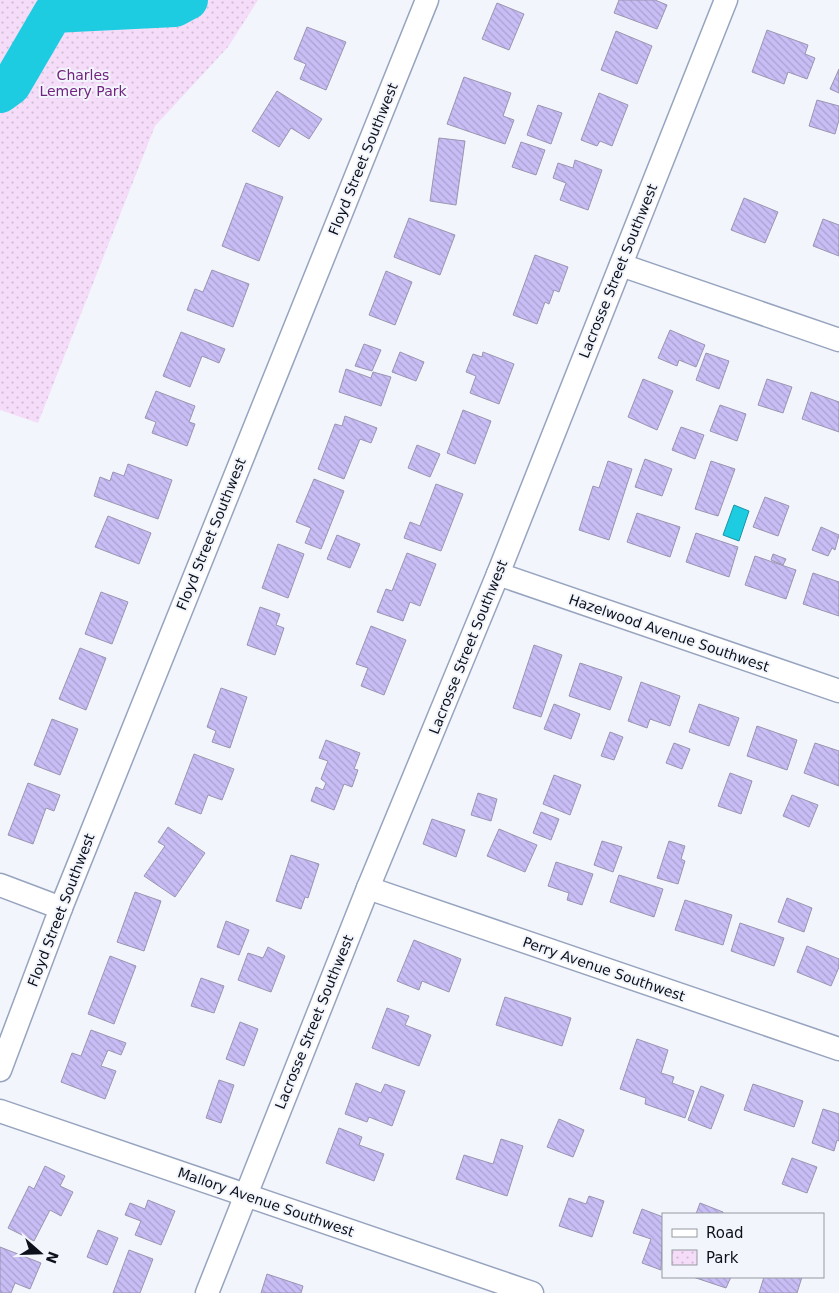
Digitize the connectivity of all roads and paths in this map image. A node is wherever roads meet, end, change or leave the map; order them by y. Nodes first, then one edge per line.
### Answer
1 (427, 0) edge
2 (726, 0) edge
3 (621, 265) junction
4 (839, 340) edge
5 (498, 574) junction
6 (839, 692) edge
7 (0, 885) edge
8 (368, 888) junction
9 (60, 908) junction
10 (839, 1050) edge
11 (0, 1070) edge
12 (0, 1111) edge
13 (245, 1195) junction
14 (207, 1293) edge
15 (532, 1293) edge

1 - 9 street, Floyd Street Southwest
2 - 3 street, Lacrosse Street Southwest
3 - 4 street
3 - 5 street, Lacrosse Street Southwest
5 - 6 street, Hazelwood Avenue Southwest
5 - 8 street, Lacrosse Street Southwest
7 - 9 street
8 - 10 street, Perry Avenue Southwest
8 - 13 street, Lacrosse Street Southwest
9 - 11 street, Floyd Street Southwest
12 - 13 street, Mallory Avenue Southwest
13 - 14 street, Lacrosse Street Southwest
13 - 15 street, Mallory Avenue Southwest

